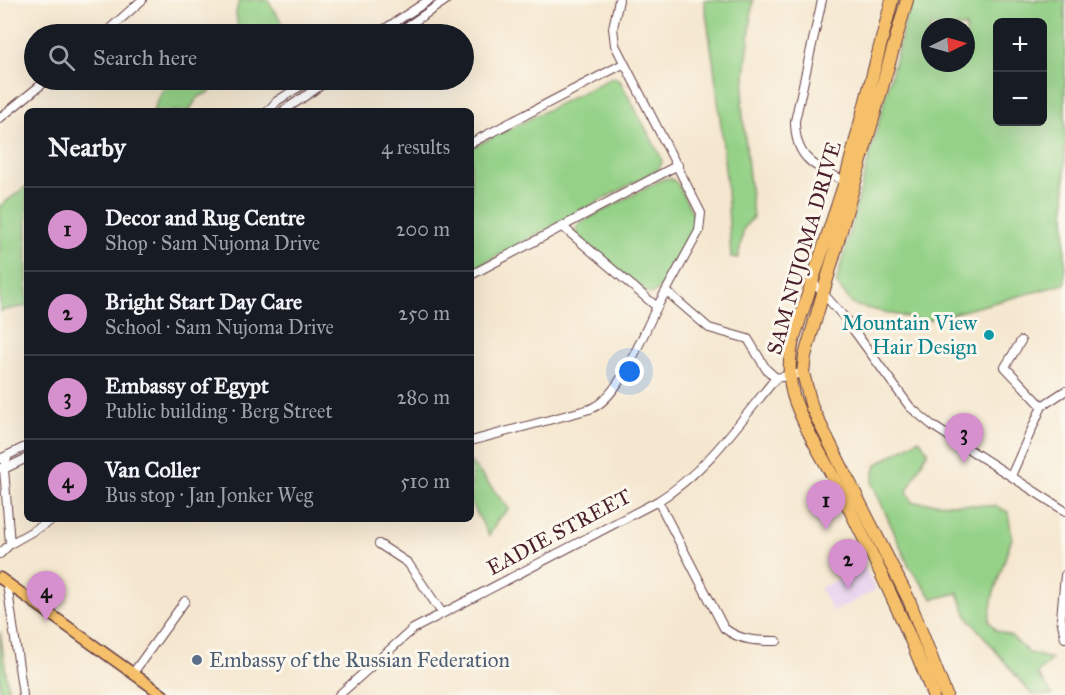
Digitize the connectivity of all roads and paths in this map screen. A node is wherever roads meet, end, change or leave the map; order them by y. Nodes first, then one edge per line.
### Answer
1 (142, 0) edge
2 (429, 0) edge
3 (446, 0) edge
4 (619, 0) edge
5 (822, 0) edge
6 (892, 0) edge
7 (907, 0) edge
8 (115, 24) edge
9 (392, 24) edge
10 (411, 24) edge
11 (623, 64) junction
12 (35, 90) edge
13 (294, 90) edge
14 (314, 90) edge
15 (271, 108) edge
16 (288, 108) edge
17 (0, 118) edge
18 (474, 141) edge
19 (678, 165) junction
20 (850, 184) junction
21 (563, 227) junction
22 (474, 273) edge
23 (814, 283) junction
24 (666, 291) junction
25 (824, 294) junction
26 (657, 307) junction
27 (1021, 341) dead end
28 (803, 373) junction
29 (789, 375) junction
30 (776, 378) junction
31 (1065, 392) edge
32 (1042, 406) junction
33 (474, 440) edge
34 (24, 447) edge
35 (4, 457) edge
36 (24, 459) edge
37 (2, 468) edge
38 (1011, 476) junction
39 (658, 501) junction
40 (1065, 511) edge
41 (49, 522) edge
42 (10, 544) junction
43 (379, 544) dead end
44 (0, 554) edge
45 (1065, 574) edge
46 (4, 581) edge
47 (185, 601) dead end
48 (442, 613) junction
49 (1065, 638) edge
50 (777, 641) dead end
51 (133, 673) junction
52 (23, 695) edge
53 (163, 695) edge
54 (339, 695) edge
55 (933, 695) edge
56 (946, 695) edge

1 - 8 street
2 - 9 street
3 - 10 street
4 - 11 street
5 - 20 street
6 - 20 highway, SAM NUJOMA DRIVE
7 - 20 highway, SAM NUJOMA DRIVE
11 - 18 street
11 - 19 street
12 - 17 street
13 - 15 street
14 - 16 street
19 - 21 street
19 - 24 street
20 - 23 highway, SAM NUJOMA DRIVE
20 - 25 highway, SAM NUJOMA DRIVE
21 - 22 street
21 - 26 street
23 - 25 street
23 - 29 highway, SAM NUJOMA DRIVE
24 - 26 street
24 - 30 street
25 - 28 highway, SAM NUJOMA DRIVE
25 - 38 street
26 - 33 street
27 - 32 street
28 - 29 street
28 - 56 highway, SAM NUJOMA DRIVE
29 - 30 street
29 - 55 highway, SAM NUJOMA DRIVE
30 - 39 street, EADIE STREET
31 - 32 street
32 - 38 street
34 - 35 street
35 - 37 street
36 - 37 street
37 - 42 street
38 - 40 street
39 - 48 street, EADIE STREET
39 - 50 street
41 - 42 street
42 - 44 street
43 - 48 street
45 - 49 street
46 - 51 main road
46 - 52 street
47 - 51 street
48 - 54 street, EADIE STREET
51 - 53 main road

